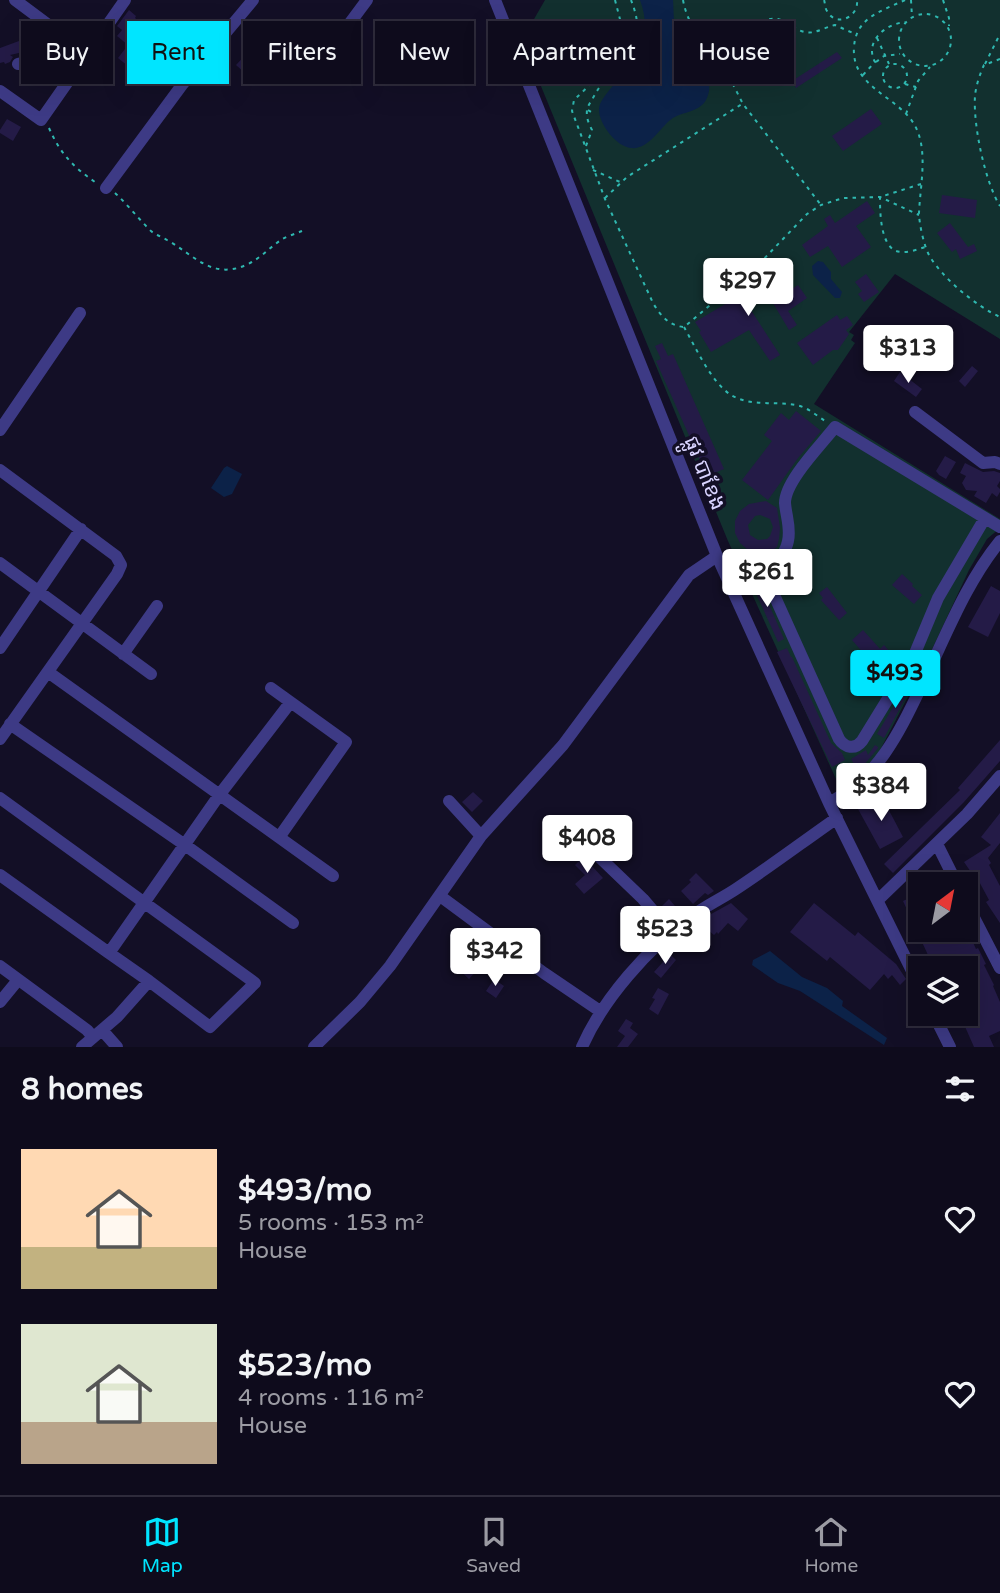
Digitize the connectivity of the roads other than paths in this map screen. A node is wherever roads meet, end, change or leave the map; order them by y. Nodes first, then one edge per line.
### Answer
1 (15, 0) edge
2 (125, 0) edge
3 (253, 0) edge
4 (367, 0) edge
5 (495, 0) edge
6 (43, 21) edge
7 (111, 21) edge
8 (351, 21) edge
9 (21, 63) edge
10 (18, 64) dead end
11 (67, 84) edge
12 (0, 91) edge
13 (106, 188) road end
14 (80, 313) dead end
15 (915, 412) dead end
16 (0, 430) edge
17 (1000, 464) edge
18 (0, 470) edge
19 (985, 518) junction
20 (1000, 527) edge
21 (81, 529) junction
22 (1000, 541) edge
23 (717, 556) junction
24 (0, 562) edge
25 (39, 591) junction
26 (157, 606) dead end
27 (82, 624) junction
28 (0, 648) edge
29 (123, 654) junction
30 (48, 672) junction
31 (151, 674) dead end
32 (271, 688) dead end
33 (290, 703) junction
34 (10, 724) junction
35 (0, 738) edge
36 (1000, 776) edge
37 (220, 794) junction
38 (0, 798) edge
39 (449, 801) dead end
40 (830, 803) junction
41 (837, 818) junction
42 (280, 836) junction
43 (481, 836) junction
44 (937, 844) junction
45 (185, 845) junction
46 (593, 851) dead end
47 (951, 872) edge
48 (0, 875) edge
49 (333, 876) dead end
50 (440, 896) junction
51 (878, 900) junction
52 (146, 902) junction
53 (978, 920) edge
54 (293, 923) dead end
55 (671, 932) junction
56 (995, 945) edge
57 (109, 953) junction
58 (908, 962) edge
59 (0, 966) edge
60 (1000, 968) edge
61 (19, 980) junction
62 (149, 981) junction
63 (0, 1002) edge
64 (600, 1011) junction
65 (940, 1026) edge
66 (98, 1033) junction
67 (82, 1047) edge
68 (117, 1047) edge
69 (314, 1047) edge
70 (582, 1047) edge
71 (950, 1047) edge

1 - 6 street
2 - 7 street
3 - 13 street
4 - 8 street
5 - 23 street, ផ្លូវ បាខែង
9 - 10 street
11 - 12 street
14 - 16 street
15 - 17 street
18 - 21 street
19 - 19 street
19 - 20 street
21 - 25 street
21 - 27 street
22 - 40 street
23 - 40 street, ផ្លូវ បាខែង
23 - 43 street
24 - 25 street
25 - 27 street
25 - 28 street
26 - 29 street
27 - 29 street
27 - 30 street
29 - 31 street
30 - 34 street
30 - 37 street
32 - 33 street
33 - 37 street
33 - 42 street
34 - 35 street
34 - 45 street
36 - 44 street
37 - 42 street
37 - 45 street
38 - 52 street
39 - 43 street
40 - 41 street, ផ្លូវ បាខែង
41 - 51 street, ផ្លូវ បាខែង
41 - 55 street
42 - 49 street
43 - 50 street
44 - 47 street
44 - 51 street
45 - 52 street
45 - 54 street
46 - 55 street
48 - 57 street
50 - 64 street
50 - 69 street
51 - 58 street, ផ្លូវ បាខែង
52 - 57 street
52 - 62 street
53 - 56 street
55 - 64 street
56 - 60 street
57 - 62 street
59 - 61 street
61 - 63 street
61 - 66 street
62 - 66 street
64 - 70 street
65 - 71 street
66 - 67 street
66 - 68 street

